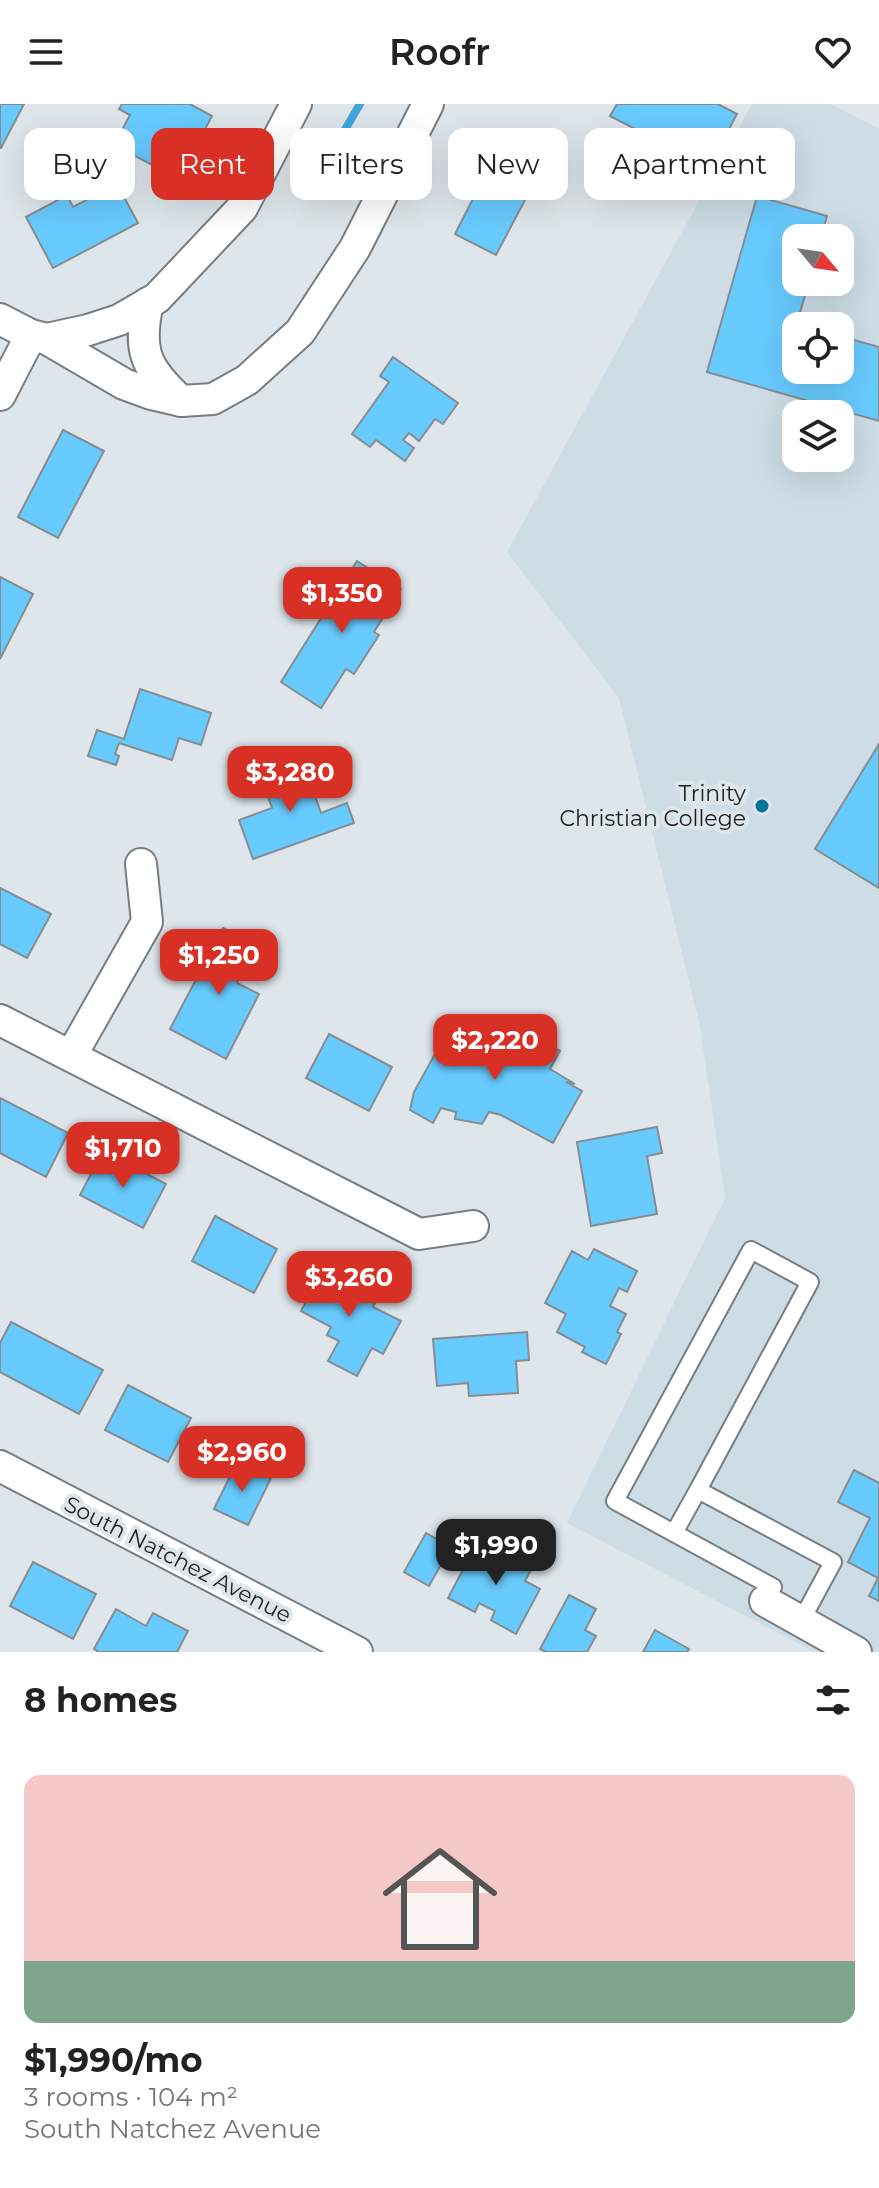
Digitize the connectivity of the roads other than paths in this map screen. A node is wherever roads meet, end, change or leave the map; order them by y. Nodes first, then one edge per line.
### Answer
1 (296, 104) edge
2 (428, 104) edge
3 (148, 303) junction
4 (0, 319) edge
5 (39, 337) junction
6 (0, 395) edge
7 (181, 401) junction
8 (141, 864) dead end
9 (0, 1020) edge
10 (71, 1056) junction
11 (473, 1226) dead end
12 (0, 1466) edge
13 (698, 1490) junction
14 (674, 1533) junction
15 (765, 1601) joint
16 (801, 1621) junction
17 (357, 1652) edge
18 (856, 1652) edge

1 - 3 street
2 - 7 street
3 - 5 street
3 - 7 street
4 - 5 street
5 - 6 street
5 - 7 street
8 - 10 street
9 - 10 street
10 - 11 street
12 - 17 street, South Natchez Avenue
13 - 14 lane
13 - 14 lane
13 - 16 lane
14 - 15 lane
15 - 16 street
16 - 18 street

